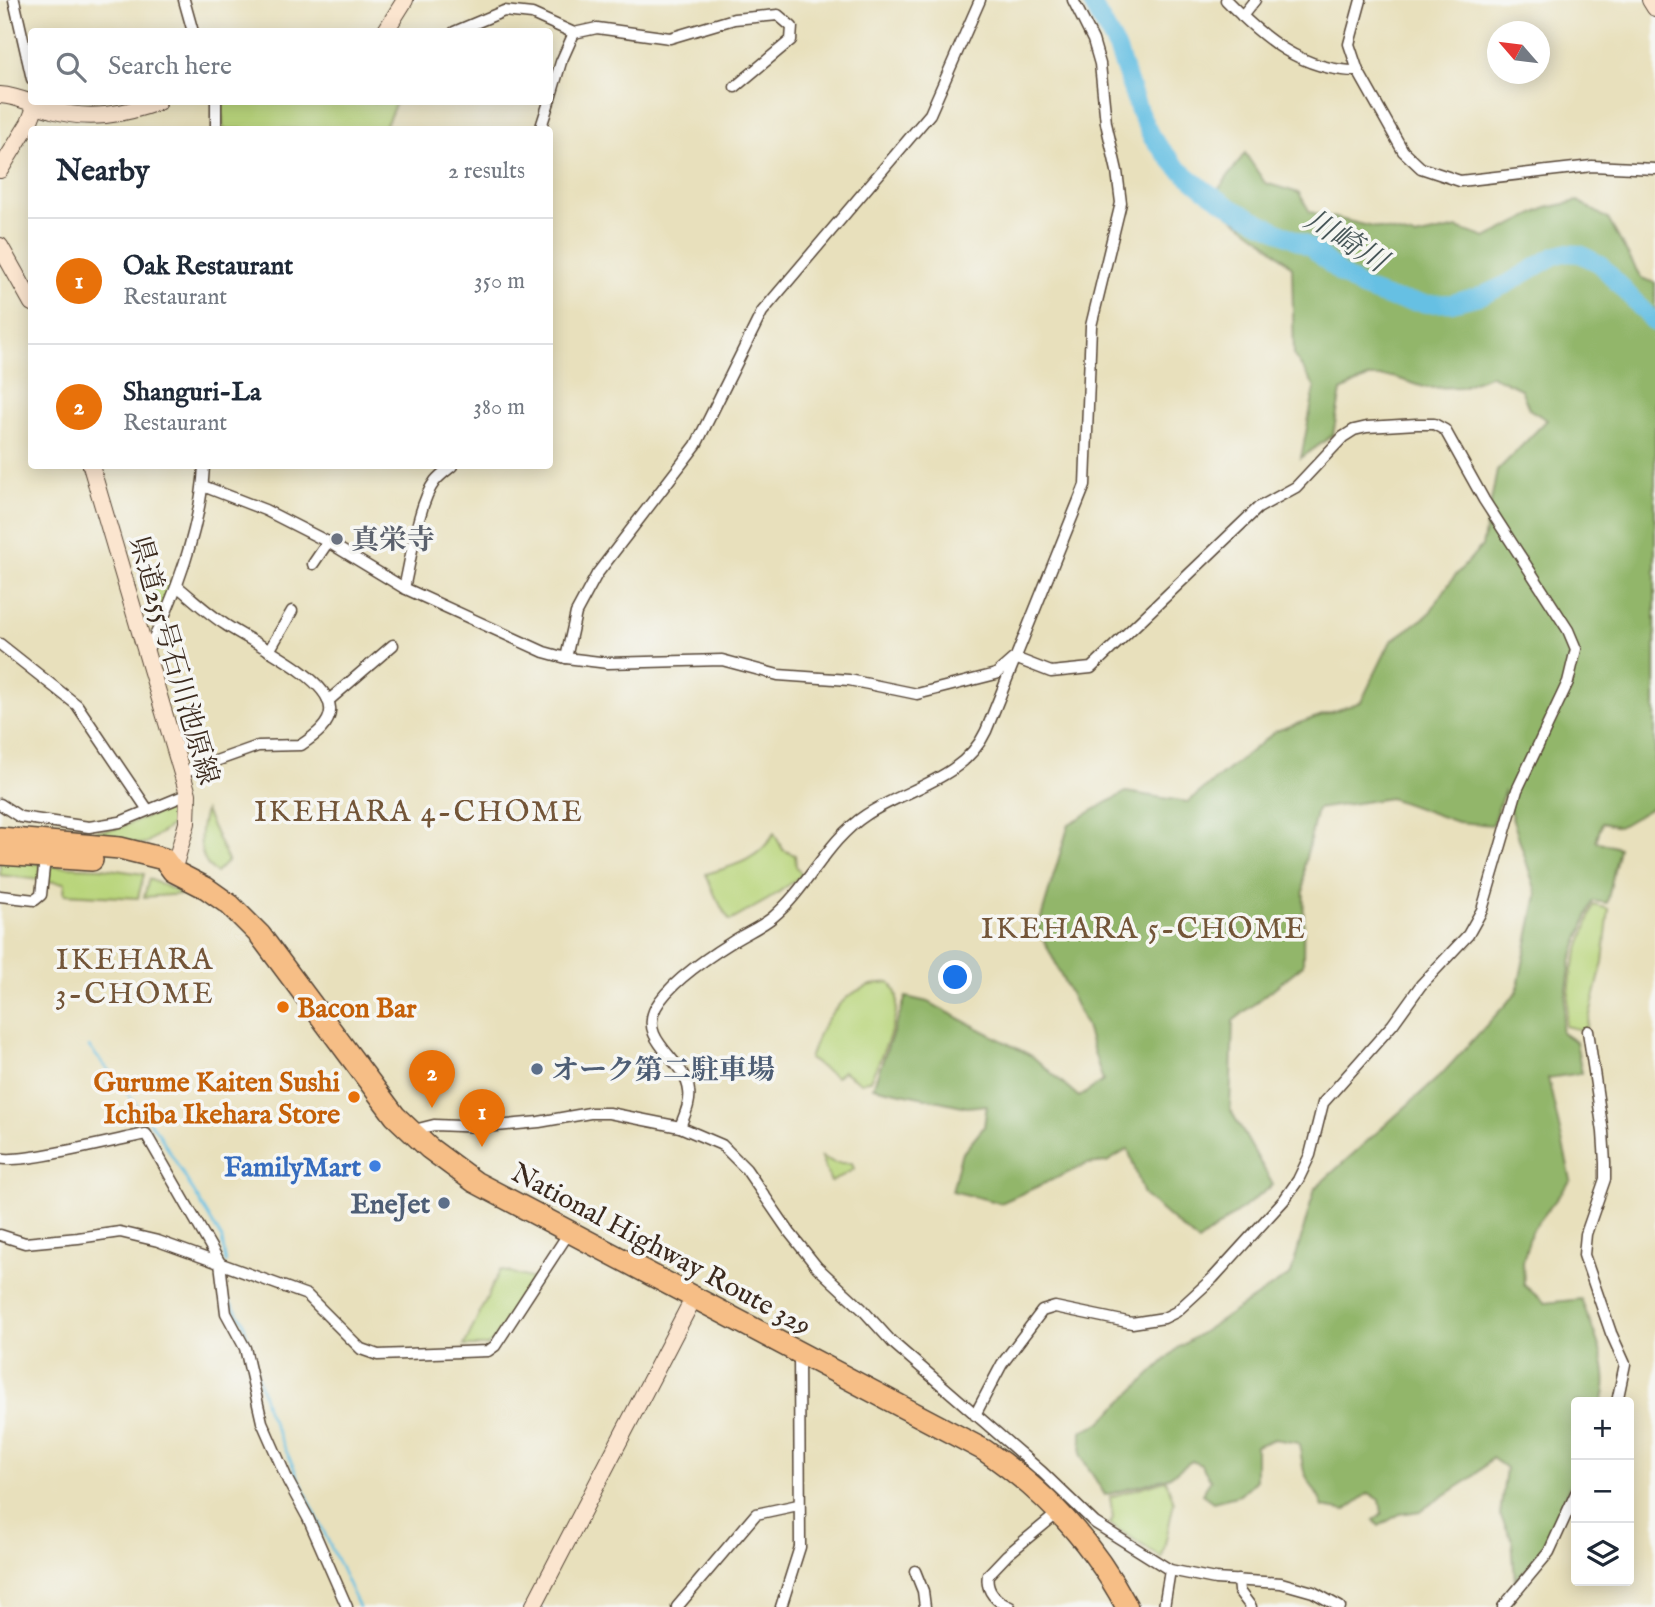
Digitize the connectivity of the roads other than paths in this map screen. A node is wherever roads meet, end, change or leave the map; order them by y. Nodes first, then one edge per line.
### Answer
1 (14, 0) edge
2 (184, 0) edge
3 (405, 0) edge
4 (980, 0) edge
5 (1073, 0) edge
6 (1226, 0) edge
7 (1255, 0) edge
8 (1361, 0) edge
9 (1650, 0) edge
10 (1655, 8) edge
11 (1242, 16) junction
12 (192, 28) edge
13 (389, 28) edge
14 (464, 28) edge
15 (574, 33) junction
16 (28, 64) edge
17 (1358, 71) junction
18 (553, 87) edge
19 (735, 87) dead end
20 (0, 95) edge
21 (28, 100) edge
22 (35, 105) edge
23 (41, 105) edge
24 (149, 105) edge
25 (216, 105) edge
26 (548, 105) edge
27 (216, 126) edge
28 (541, 126) edge
29 (1655, 169) edge
30 (0, 170) edge
31 (0, 246) edge
32 (5, 266) edge
33 (28, 298) edge
34 (92, 469) edge
35 (204, 469) edge
36 (449, 469) edge
37 (203, 486) junction
38 (328, 542) junction
39 (313, 564) dead end
40 (177, 586) junction
41 (404, 588) junction
42 (292, 611) dead end
43 (0, 644) edge
44 (393, 645) dead end
45 (269, 651) junction
46 (146, 653) junction
47 (1015, 657) junction
48 (566, 658) junction
49 (328, 701) junction
50 (182, 773) junction
51 (188, 794) junction
52 (0, 804) edge
53 (148, 810) junction
54 (89, 836) junction
55 (0, 838) edge
56 (0, 854) edge
57 (45, 858) junction
58 (173, 870) junction
59 (0, 896) edge
60 (1588, 1031) dead end
61 (680, 1127) junction
62 (410, 1131) junction
63 (0, 1158) edge
64 (570, 1231) junction
65 (0, 1235) edge
66 (224, 1264) junction
67 (694, 1297) junction
68 (799, 1351) junction
69 (1618, 1397) edge
70 (975, 1415) junction
71 (1037, 1479) junction
72 (1571, 1504) edge
73 (798, 1505) junction
74 (1059, 1512) junction
75 (1170, 1570) junction
76 (915, 1571) dead end
77 (1238, 1580) junction
78 (1004, 1606) edge
79 (347, 1607) edge
80 (533, 1607) edge
81 (677, 1607) edge
82 (781, 1607) edge
83 (925, 1607) edge
84 (1127, 1607) edge
85 (1164, 1607) edge
86 (1251, 1607) edge
87 (1340, 1607) edge
88 (1503, 1607) edge

1 - 16 street
2 - 12 street
3 - 13 main road
4 - 48 street
5 - 47 street
6 - 11 street
7 - 11 street
8 - 17 street
9 - 10 main road
11 - 17 street
14 - 15 street
15 - 18 street
15 - 19 street
17 - 29 street
20 - 21 main road
22 - 30 main road
23 - 24 main road
25 - 27 street
26 - 28 street
31 - 32 main road
32 - 33 main road
34 - 46 main road, 県道255号石川池原線
35 - 37 street
36 - 41 street
37 - 38 street
37 - 40 street
38 - 39 street
38 - 41 street
40 - 45 street
40 - 46 street
41 - 48 street
42 - 45 street
43 - 53 street
44 - 49 street
45 - 49 street
46 - 50 main road, 県道255号石川池原線
47 - 48 street
47 - 61 street
47 - 70 street
49 - 50 street
50 - 51 main road, 県道255号石川池原線
51 - 53 street
51 - 58 main road, 県道255号石川池原線
52 - 54 street
53 - 54 street
54 - 55 highway, National Highway Route 329
54 - 58 highway, National Highway Route 329
56 - 57 highway, National Highway Route 329
57 - 58 highway, National Highway Route 329
57 - 59 street
58 - 62 highway, National Highway Route 329
60 - 69 street
61 - 62 street
61 - 70 street
62 - 64 highway, National Highway Route 329
63 - 66 street
64 - 66 street
64 - 67 highway, National Highway Route 329
65 - 66 street
66 - 79 street
67 - 68 highway, National Highway Route 329
67 - 80 main road
68 - 71 highway, National Highway Route 329
68 - 73 street
70 - 71 street
71 - 74 highway, National Highway Route 329
71 - 75 street
72 - 88 street
73 - 81 street
73 - 82 street
74 - 78 street
74 - 84 highway, National Highway Route 329
75 - 77 street
75 - 85 street
76 - 83 street
77 - 86 street
77 - 87 street

